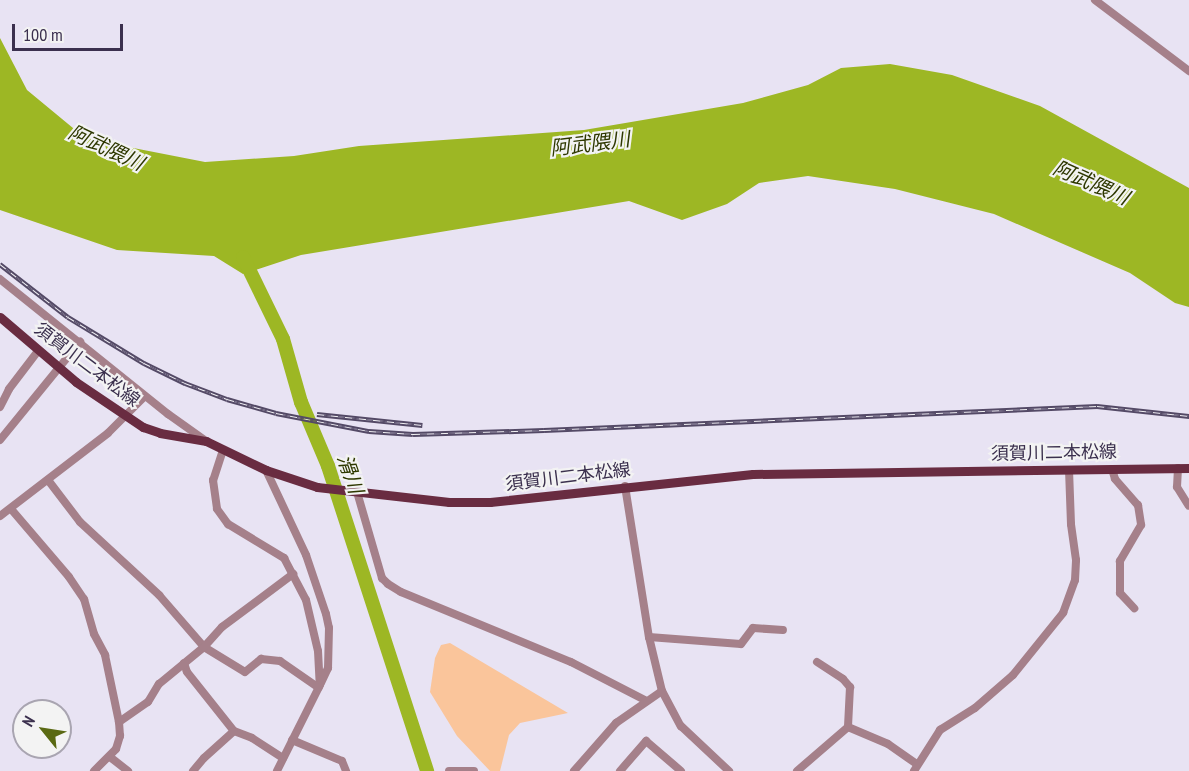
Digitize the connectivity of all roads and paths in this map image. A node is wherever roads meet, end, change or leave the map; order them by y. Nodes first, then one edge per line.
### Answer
1 (1095, 0) edge
2 (1189, 71) edge
3 (0, 279) edge
4 (0, 317) edge
5 (80, 342) junction
6 (38, 351) junction
7 (59, 367) junction
8 (145, 396) junction
9 (0, 408) edge
10 (125, 416) junction
11 (0, 440) edge
12 (206, 441) junction
13 (223, 450) junction
14 (1178, 468) junction
15 (1189, 468) edge
16 (1112, 469) junction
17 (266, 470) junction
18 (1069, 470) junction
19 (48, 480) junction
20 (625, 486) junction
21 (355, 492) junction
22 (1189, 507) edge
23 (11, 509) junction
24 (0, 516) edge
25 (293, 574) junction
26 (1134, 608) dead end
27 (783, 630) dead end
28 (649, 637) junction
29 (204, 647) junction
30 (184, 663) junction
31 (817, 663) dead end
32 (320, 687) junction
33 (662, 691) junction
34 (645, 700) junction
35 (119, 722) junction
36 (848, 727) junction
37 (234, 731) junction
38 (292, 740) junction
39 (110, 757) junction
40 (283, 758) junction
41 (915, 768) edge
42 (678, 770) edge
43 (94, 771) edge
44 (128, 771) edge
45 (193, 771) edge
46 (277, 771) edge
47 (346, 771) edge
48 (449, 771) edge
49 (474, 771) edge
50 (574, 771) edge
51 (620, 771) edge
52 (729, 771) edge
53 (797, 771) edge

1 - 2 street
3 - 5 street
4 - 6 main road, 須賀川二本松線
5 - 7 street
5 - 8 street
6 - 7 main road, 須賀川二本松線
6 - 9 street
7 - 10 main road, 須賀川二本松線
7 - 11 street
8 - 10 street
8 - 12 street
10 - 12 main road, 須賀川二本松線
10 - 19 street
12 - 13 main road, 須賀川二本松線
13 - 17 main road, 須賀川二本松線
13 - 25 street
14 - 15 main road, 須賀川二本松線
14 - 16 main road, 須賀川二本松線
14 - 22 street
16 - 18 main road, 須賀川二本松線
16 - 26 street
17 - 21 main road, 須賀川二本松線
17 - 32 street
18 - 20 main road, 須賀川二本松線
18 - 41 street
19 - 23 street
19 - 29 street
20 - 21 main road, 須賀川二本松線
20 - 28 street
21 - 34 street
23 - 24 street
23 - 35 street
25 - 29 street
25 - 32 street
27 - 28 street
28 - 33 street
29 - 30 street
29 - 32 street
30 - 35 street
30 - 37 street
31 - 36 street
32 - 38 street
33 - 34 street
33 - 52 street
34 - 50 street
35 - 39 street
36 - 41 street
36 - 53 street
37 - 40 street
37 - 45 street
38 - 40 street
38 - 47 street
39 - 43 street
39 - 44 street
40 - 46 street
42 - 51 street
48 - 49 street

